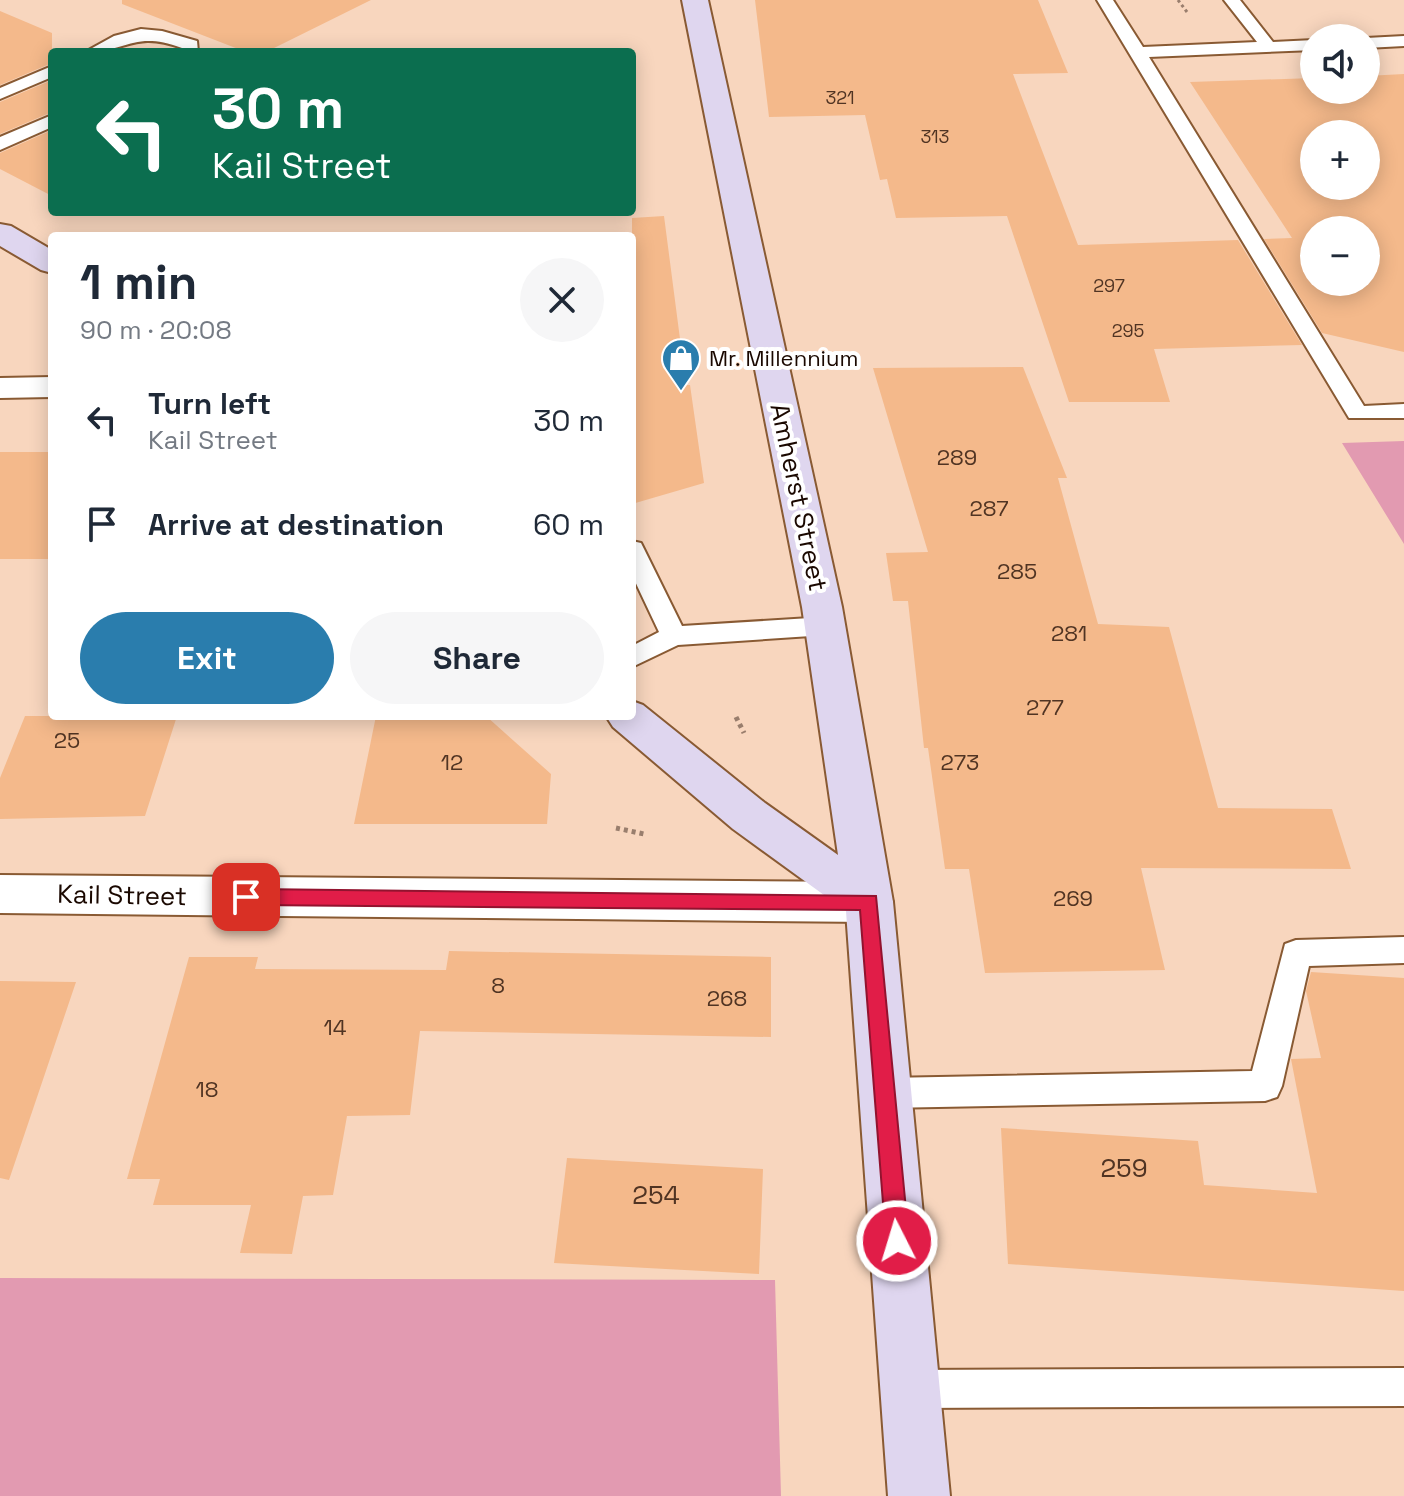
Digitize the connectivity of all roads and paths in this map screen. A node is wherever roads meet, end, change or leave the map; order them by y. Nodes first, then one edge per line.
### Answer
1 (695, 0) edge
2 (1105, 0) edge
3 (1232, 0) edge
4 (1404, 41) edge
5 (1380, 42) edge
6 (1300, 46) edge
7 (1269, 47) junction
8 (102, 48) edge
9 (191, 48) edge
10 (1138, 52) junction
11 (48, 73) edge
12 (0, 94) edge
13 (48, 122) edge
14 (0, 144) edge
15 (0, 233) edge
16 (48, 261) edge
17 (48, 387) edge
18 (0, 388) edge
19 (1404, 411) edge
20 (636, 557) edge
21 (826, 626) junction
22 (674, 636) junction
23 (636, 655) edge
24 (736, 717) dead end
25 (633, 720) edge
26 (744, 733) dead end
27 (616, 828) dead end
28 (644, 834) dead end
29 (0, 894) edge
30 (869, 902) junction
31 (1404, 950) edge
32 (885, 1093) junction
33 (1404, 1387) edge
34 (909, 1389) junction
35 (919, 1496) edge

1 - 21 street, Amherst Street
2 - 10 lane
3 - 7 lane
4 - 5 lane
6 - 7 lane
7 - 10 lane
8 - 9 lane
10 - 19 lane
11 - 12 lane
13 - 14 lane
15 - 16 street
17 - 18 street
20 - 22 lane
21 - 22 lane
21 - 30 street, Amherst Street
22 - 23 lane
24 - 26 path
25 - 30 street
27 - 28 path
29 - 30 street, Kail Street
30 - 32 street, Amherst Street
31 - 32 lane
32 - 34 street, Amherst Street
33 - 34 lane
34 - 35 street, Amherst Street

